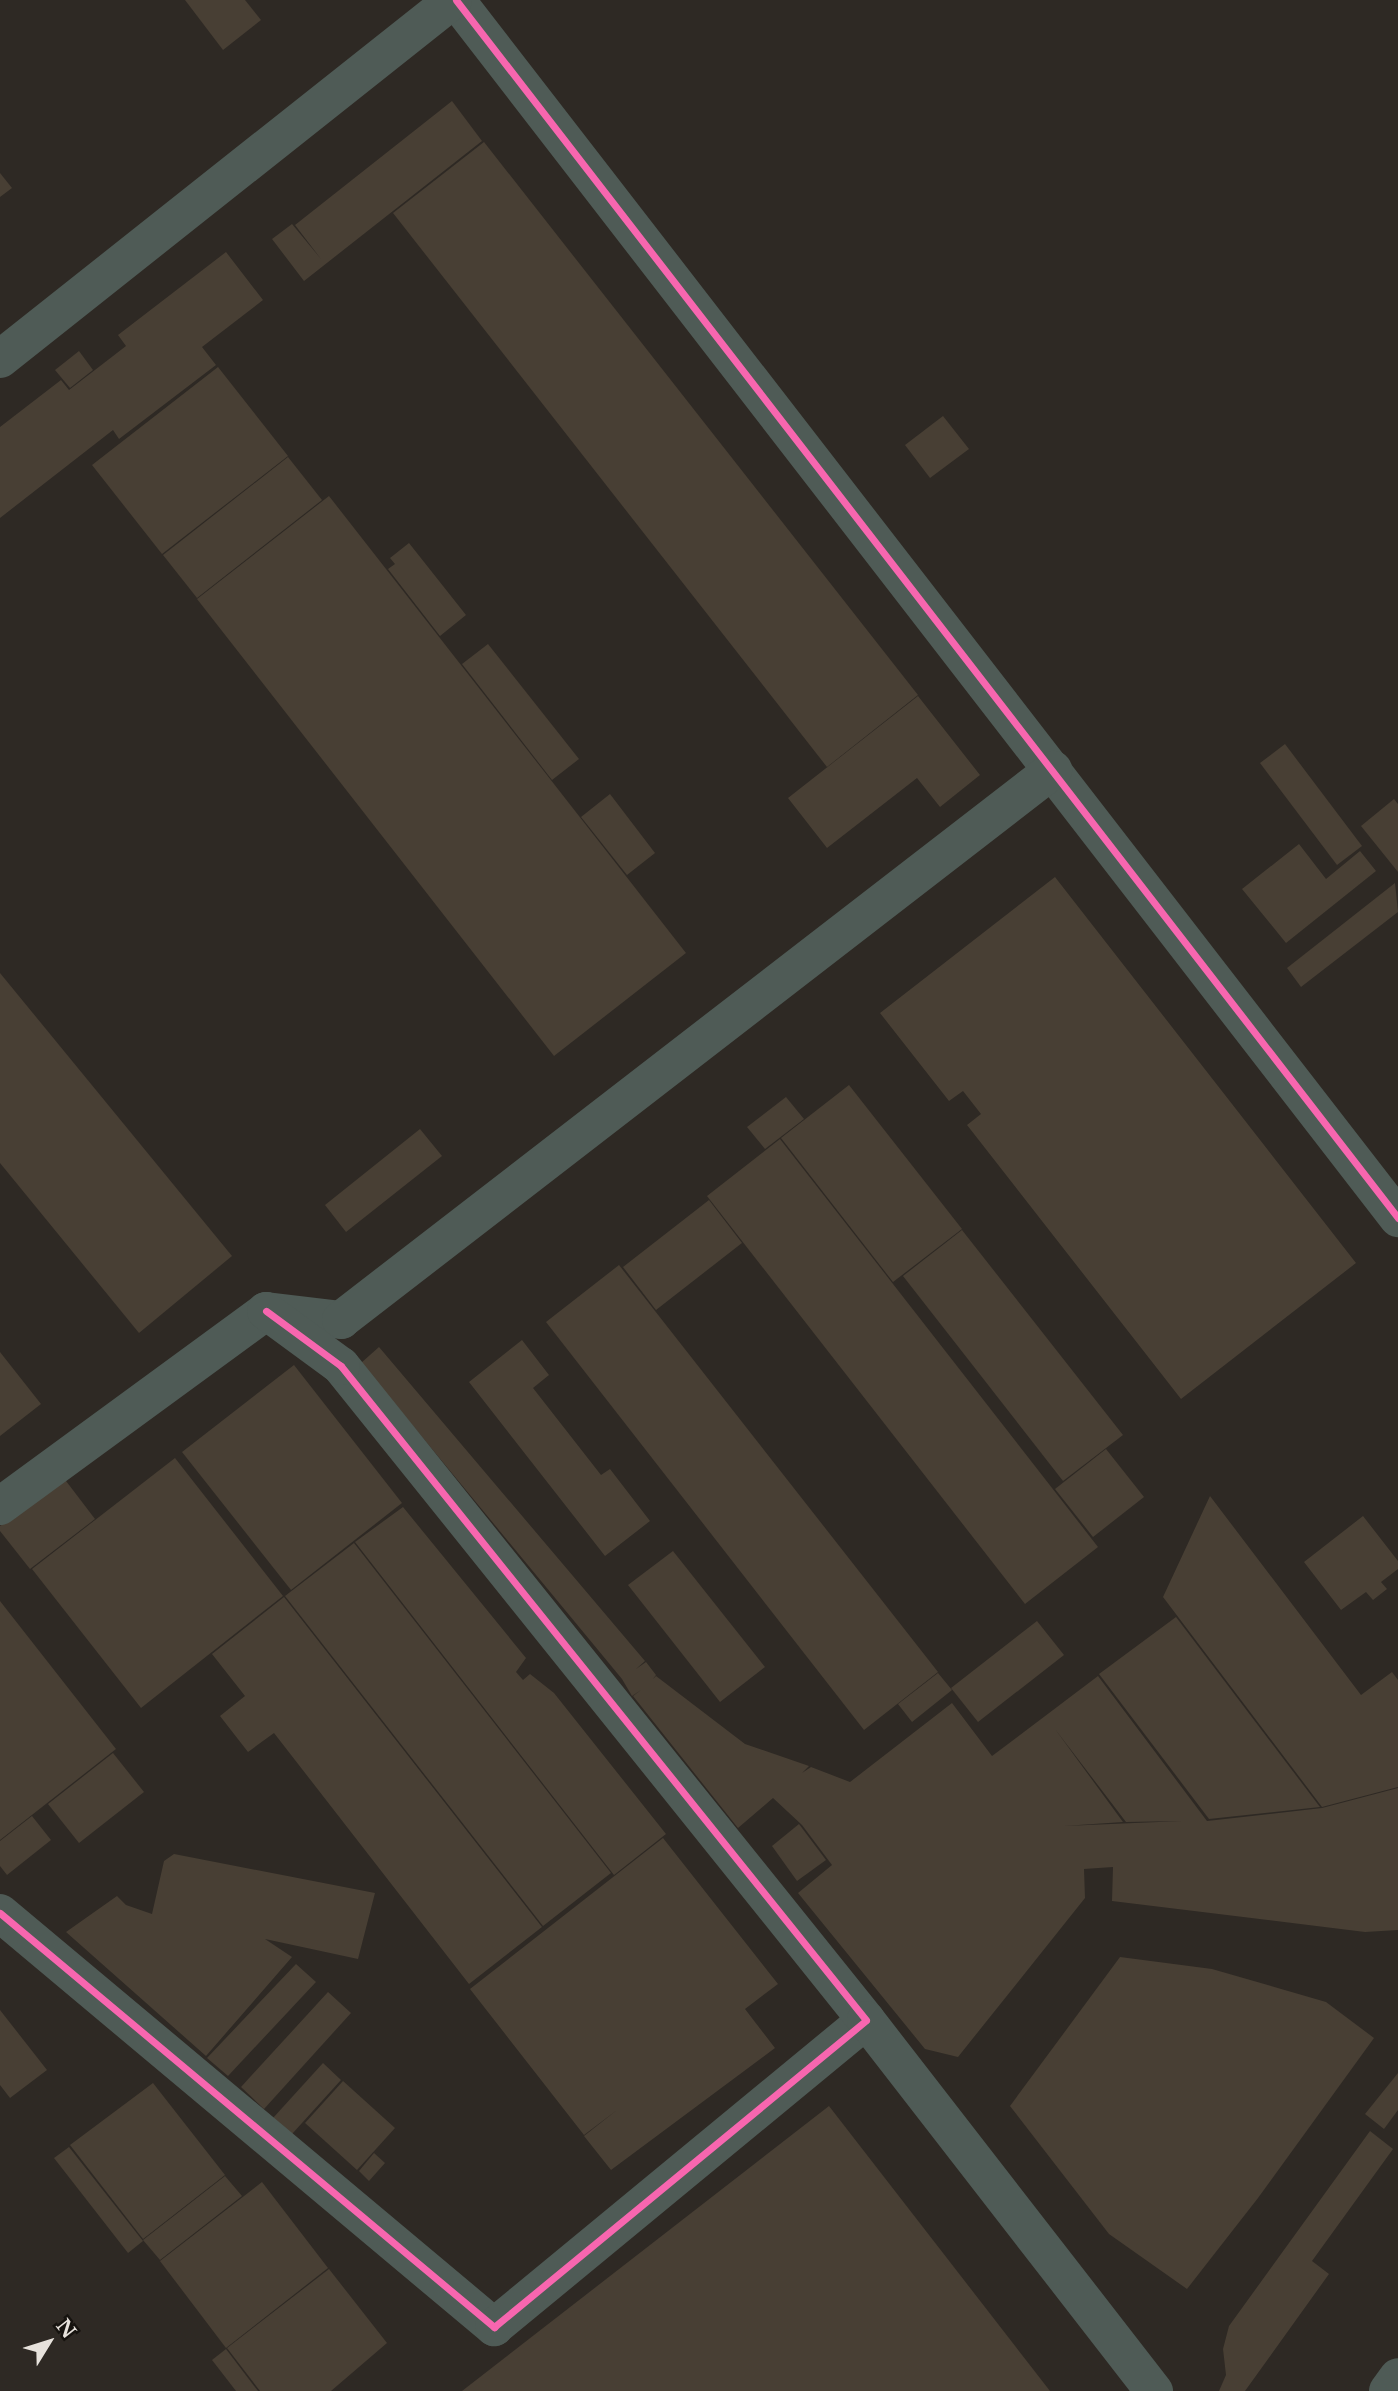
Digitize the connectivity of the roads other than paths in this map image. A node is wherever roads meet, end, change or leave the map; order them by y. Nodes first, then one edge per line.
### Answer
1 (454, 0) edge
2 (0, 359) edge
3 (1052, 770) junction
4 (1398, 1218) edge
5 (265, 1311) junction
6 (0, 1506) edge
7 (0, 1913) edge
8 (866, 2020) junction
9 (1398, 2377) edge
10 (1154, 2391) edge
11 (1388, 2391) edge

1 - 2 street
1 - 3 street
3 - 4 street
3 - 5 street
5 - 6 street
5 - 8 street
7 - 8 street
8 - 10 street
9 - 11 street

